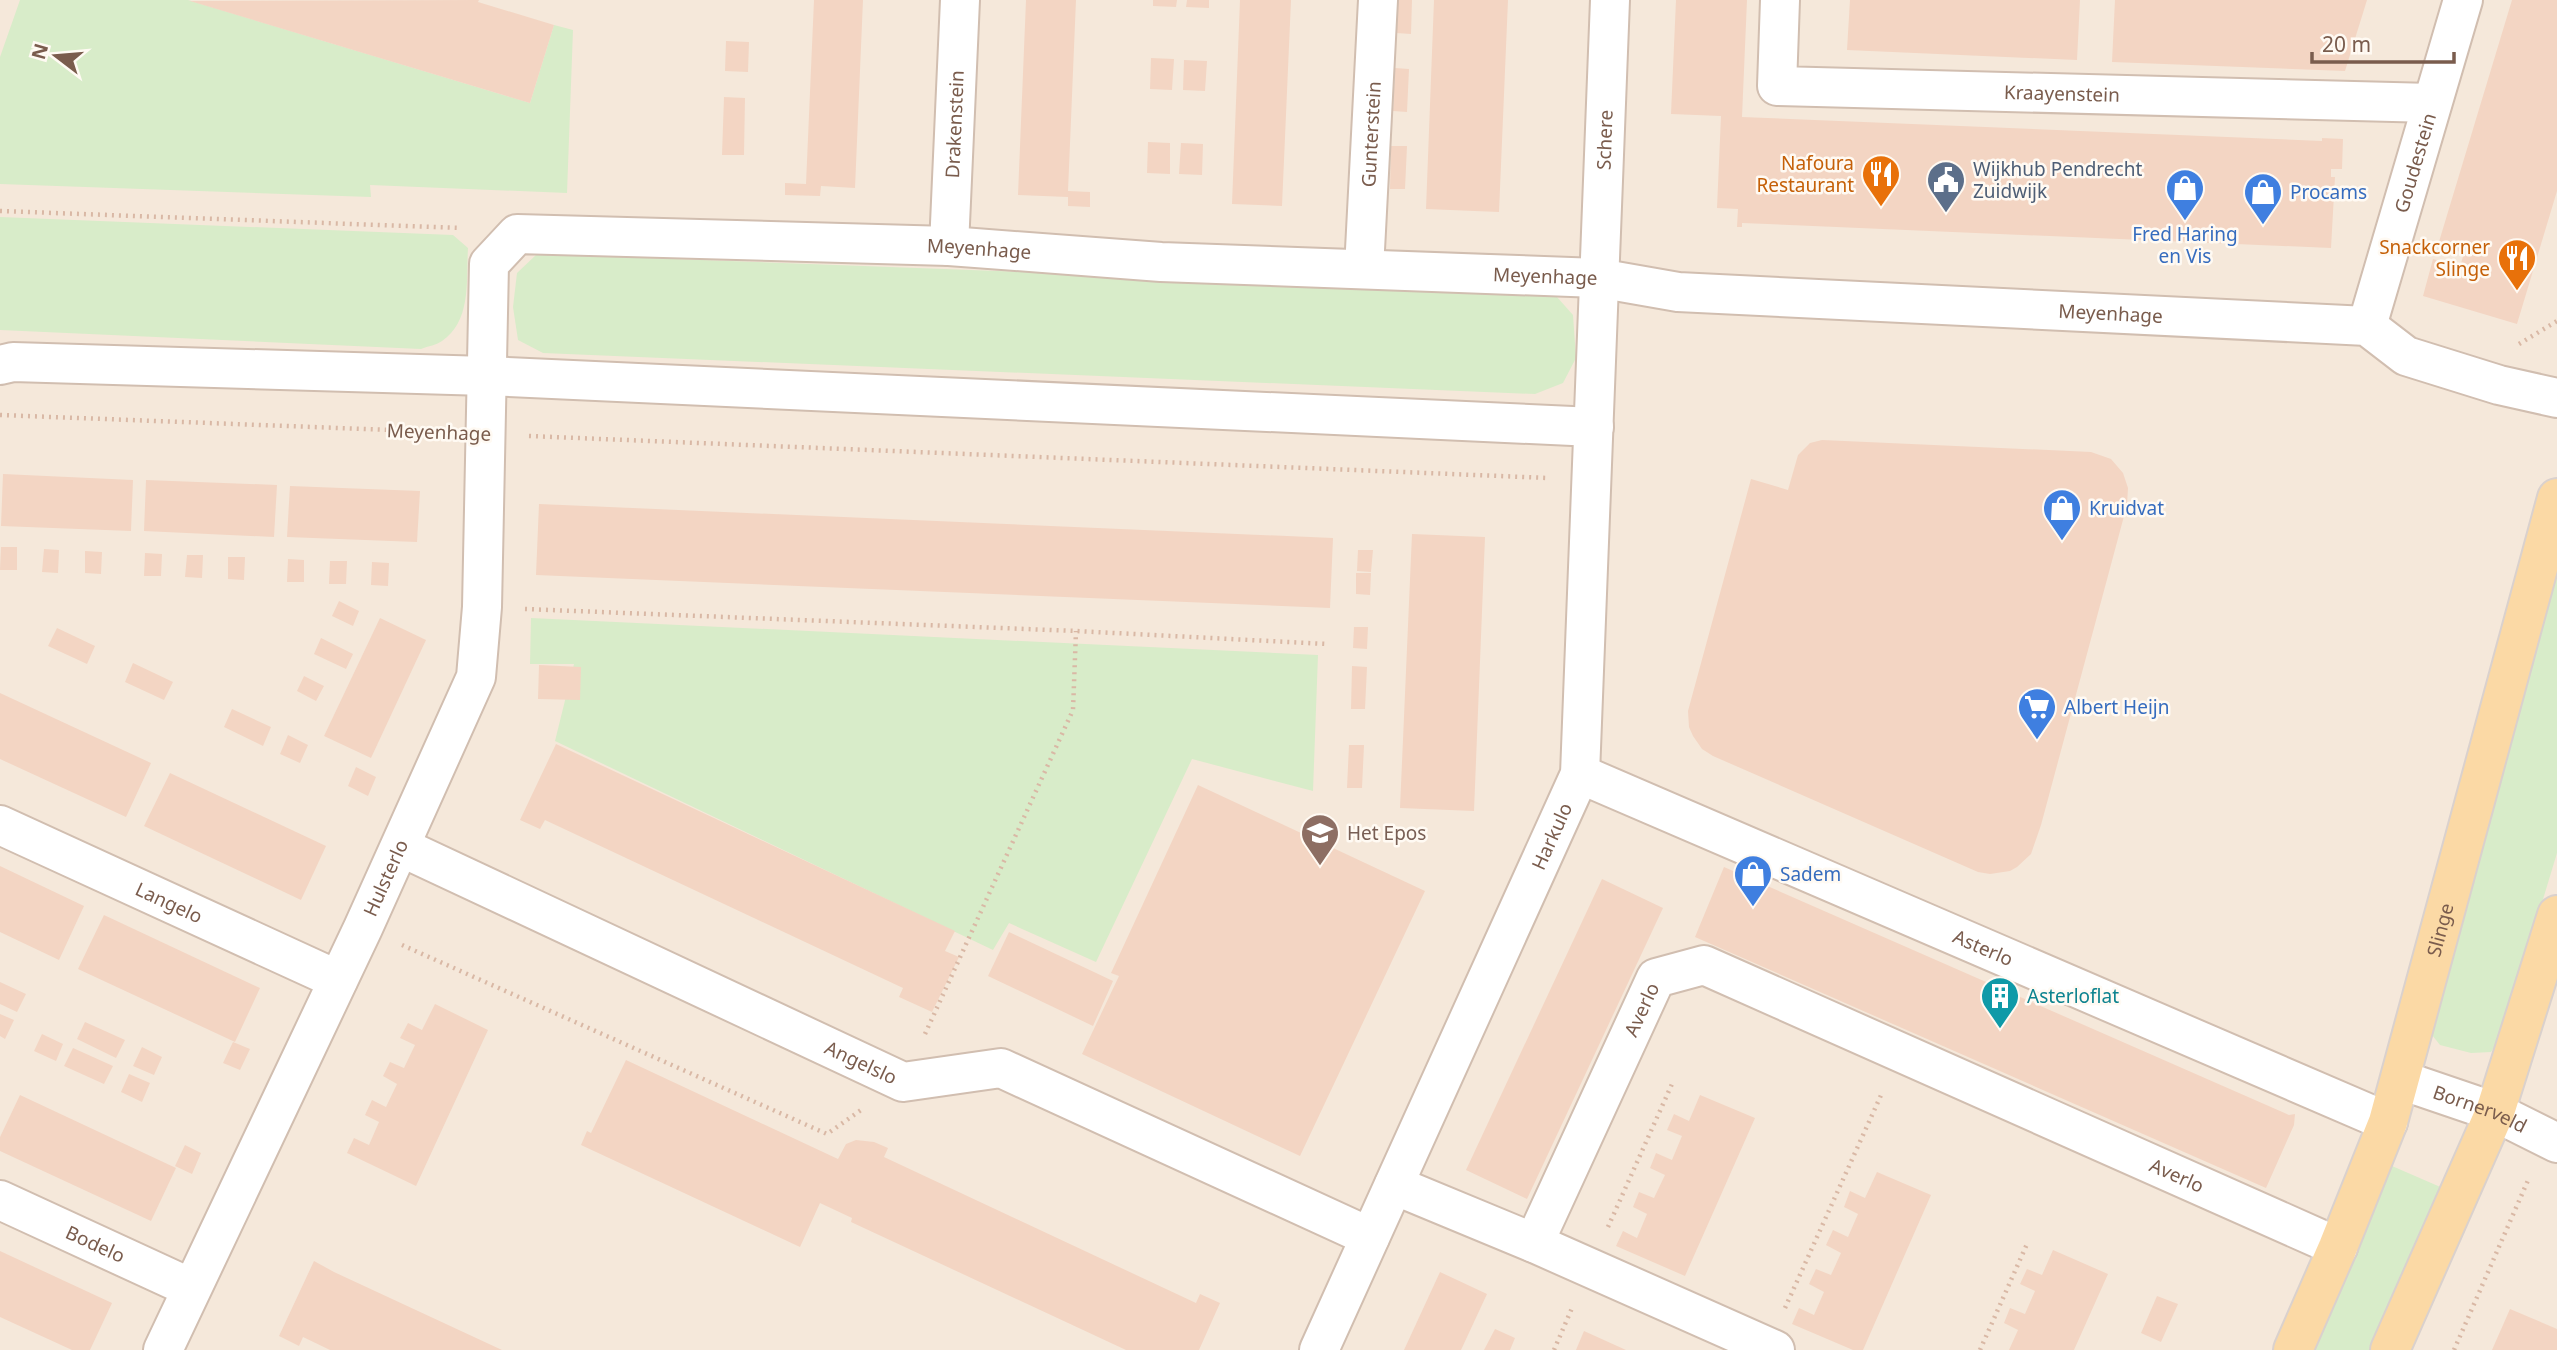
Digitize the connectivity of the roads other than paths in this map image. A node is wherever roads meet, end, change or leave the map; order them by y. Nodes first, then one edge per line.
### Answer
1 (960, 0) edge
2 (1378, 0) edge
3 (1610, 0) edge
4 (1780, 0) edge
5 (2463, 0) edge
6 (2432, 103) junction
7 (949, 246) junction
8 (1364, 269) junction
9 (1598, 278) junction
10 (2367, 326) junction
11 (4, 361) edge
12 (486, 376) junction
13 (2557, 398) edge
14 (1594, 427) junction
15 (2557, 498) edge
16 (1580, 774) junction
17 (0, 825) edge
18 (401, 846) junction
19 (2557, 915) edge
20 (338, 980) junction
21 (2401, 1080) junction
22 (2496, 1112) junction
23 (2388, 1122) junction
24 (2551, 1141) edge
25 (1394, 1185) junction
26 (0, 1200) edge
27 (1370, 1237) junction
28 (1534, 1243) junction
29 (2338, 1247) junction
30 (191, 1287) junction
31 (1771, 1348) edge
32 (163, 1350) edge
33 (1319, 1350) edge
34 (2293, 1350) edge
35 (2390, 1350) edge

1 - 7 street, Drakenstein
2 - 8 street, Gunterstein
3 - 9 street, Schere
4 - 6 street, Kraayenstein
5 - 6 street, Goudestein
6 - 10 street, Goudestein
7 - 8 street, Meyenhage
7 - 12 street, Meyenhage
8 - 9 street, Meyenhage
9 - 10 street, Meyenhage
9 - 14 street, Harkulo
10 - 13 street
11 - 12 street
12 - 14 street
12 - 18 street, Hulsterlo
14 - 16 street, Harkulo
15 - 21 main road, Slinge
16 - 23 street, Asterlo
16 - 25 street, Harkulo
17 - 20 street, Langelo
18 - 20 street, Hulsterlo
18 - 27 street, Angelslo
19 - 22 main road
20 - 30 street, Hulsterlo
21 - 22 street, Bornerveld
21 - 23 main road, Slinge
22 - 24 street, Bornerveld
22 - 35 main road
23 - 29 main road, Slinge
25 - 27 street, Harkulo
25 - 28 street
26 - 30 street, Bodelo
27 - 33 street, Harkulo
28 - 29 street, Averlo
28 - 31 street
29 - 34 main road, Slinge
30 - 32 street, Hulsterlo

